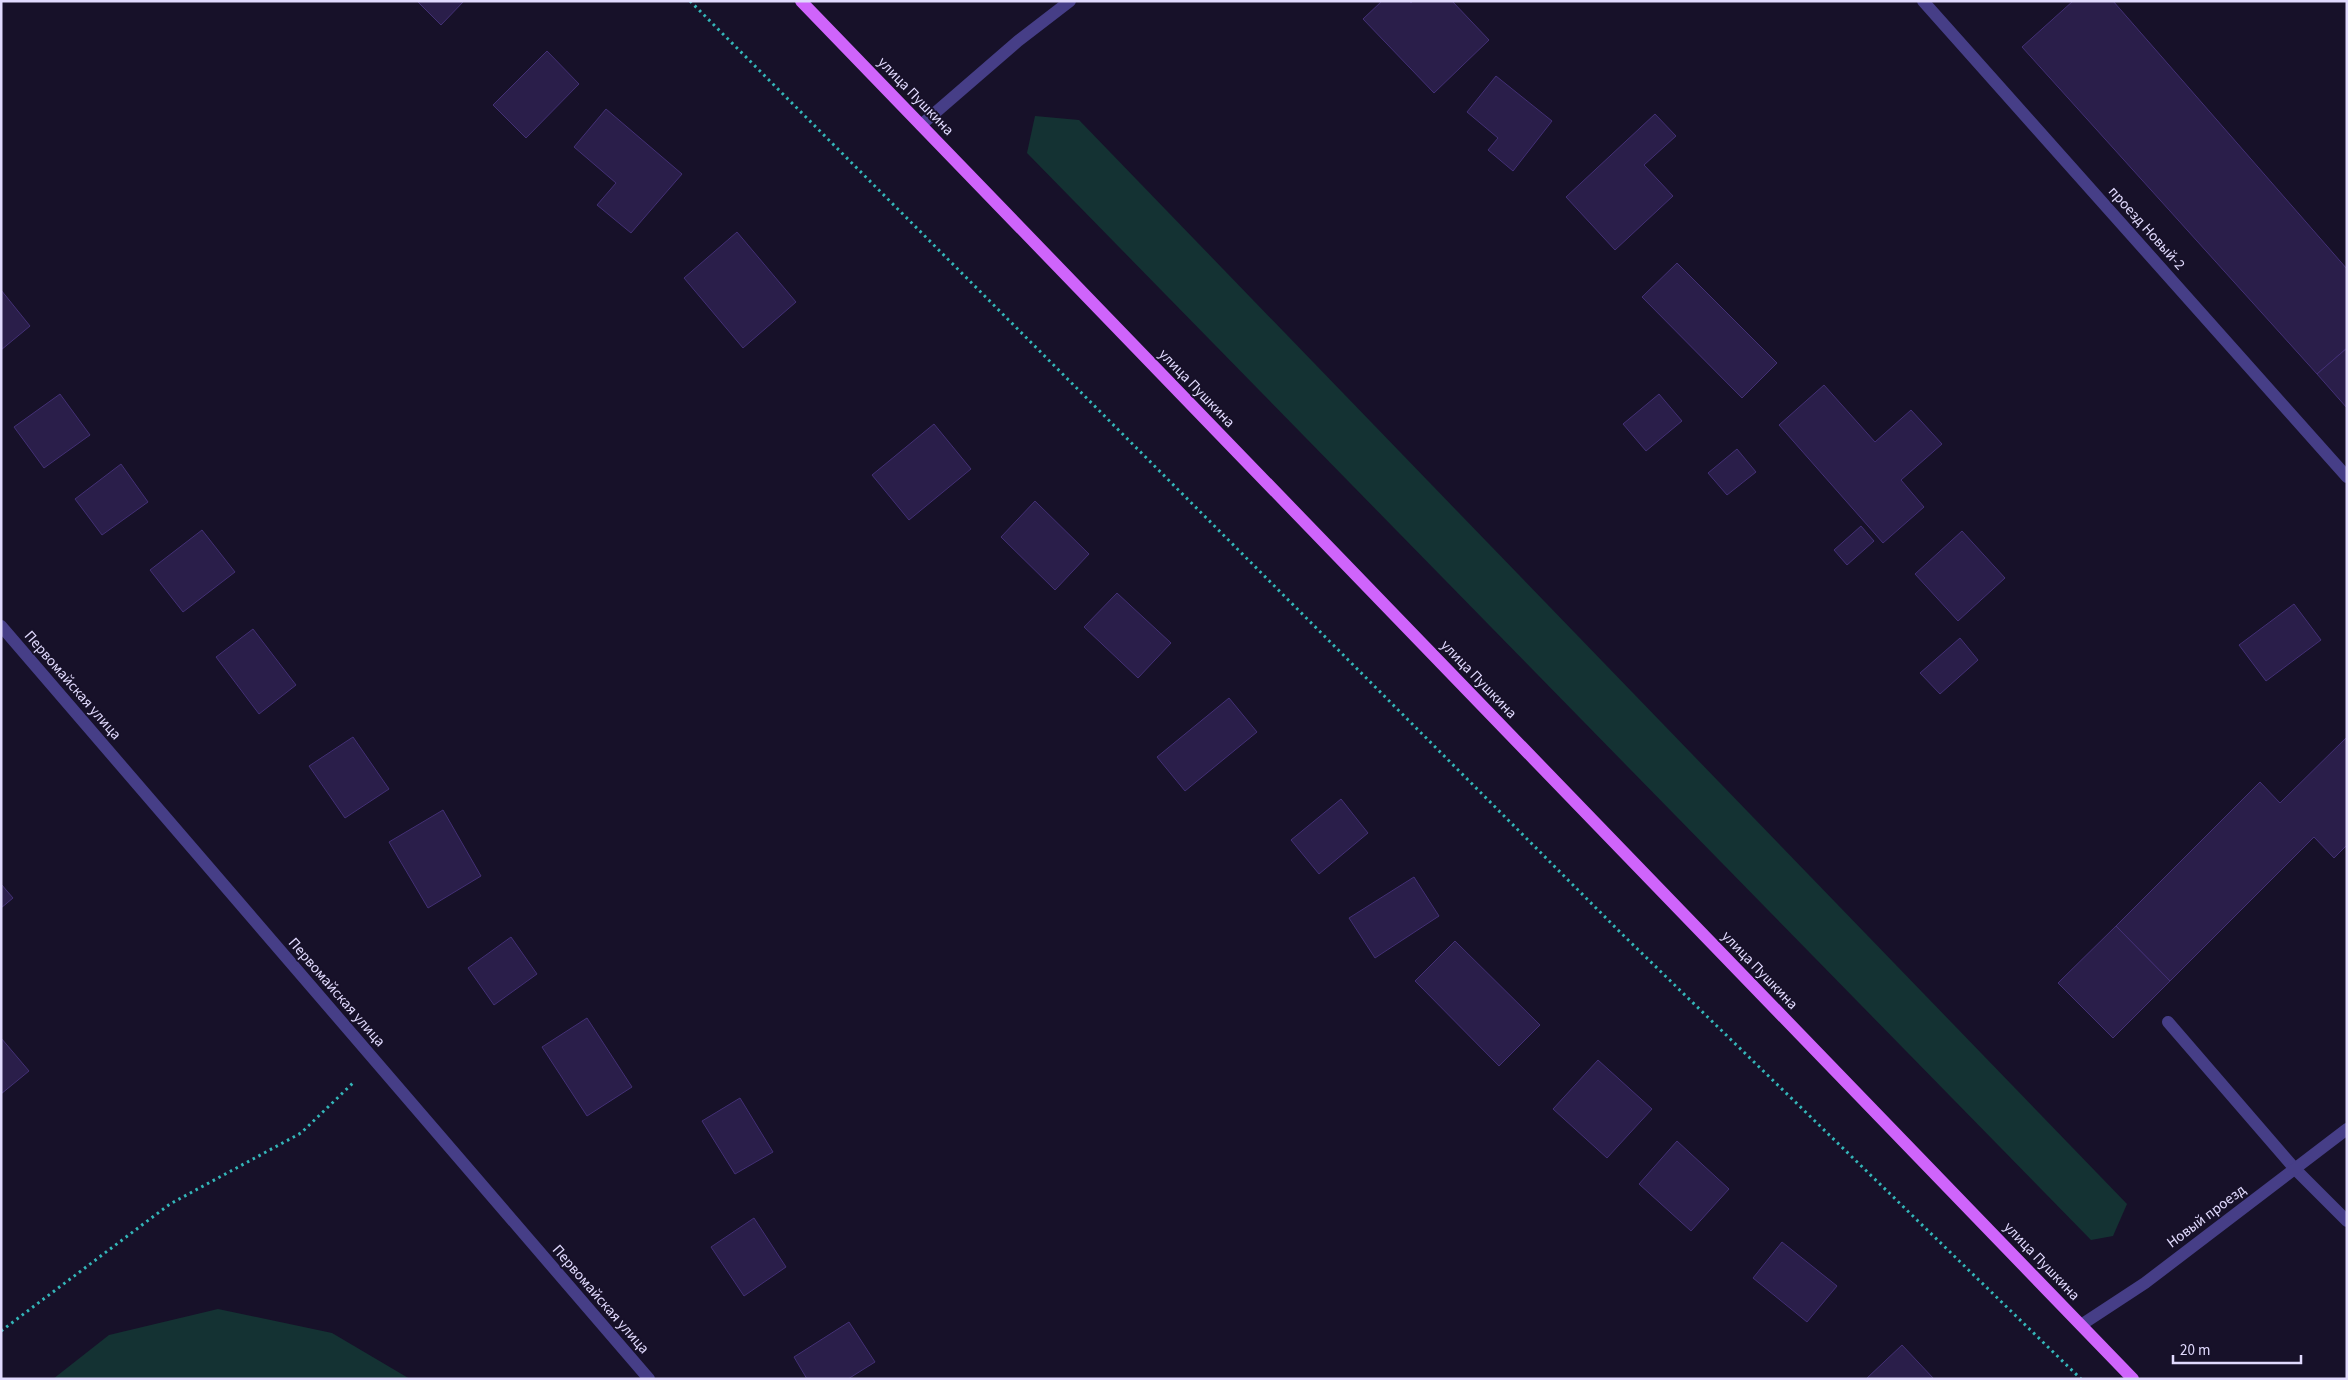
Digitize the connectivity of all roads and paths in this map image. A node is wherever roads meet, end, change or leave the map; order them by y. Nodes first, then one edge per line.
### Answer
1 (690, 1) edge
2 (801, 1) edge
3 (1070, 1) edge
4 (1923, 1) edge
5 (921, 125) junction
6 (2347, 477) edge
7 (1, 626) edge
8 (2168, 1022) dead end
9 (376, 1061) junction
10 (2347, 1129) edge
11 (2295, 1169) junction
12 (2347, 1221) edge
13 (2081, 1325) junction
14 (1, 1331) edge
15 (649, 1379) edge
16 (2081, 1379) edge
17 (2133, 1379) edge

1 - 16 path
2 - 5 main road, улица Пушкина
3 - 5 street
4 - 6 street, проезд Новый-2
5 - 13 main road, улица Пушкина
7 - 9 street, Первомайская улица
8 - 11 street
9 - 14 path
9 - 15 street, Первомайская улица
10 - 11 street, Новый проезд
11 - 12 street
11 - 13 street, Новый проезд
13 - 17 main road, улица Пушкина

